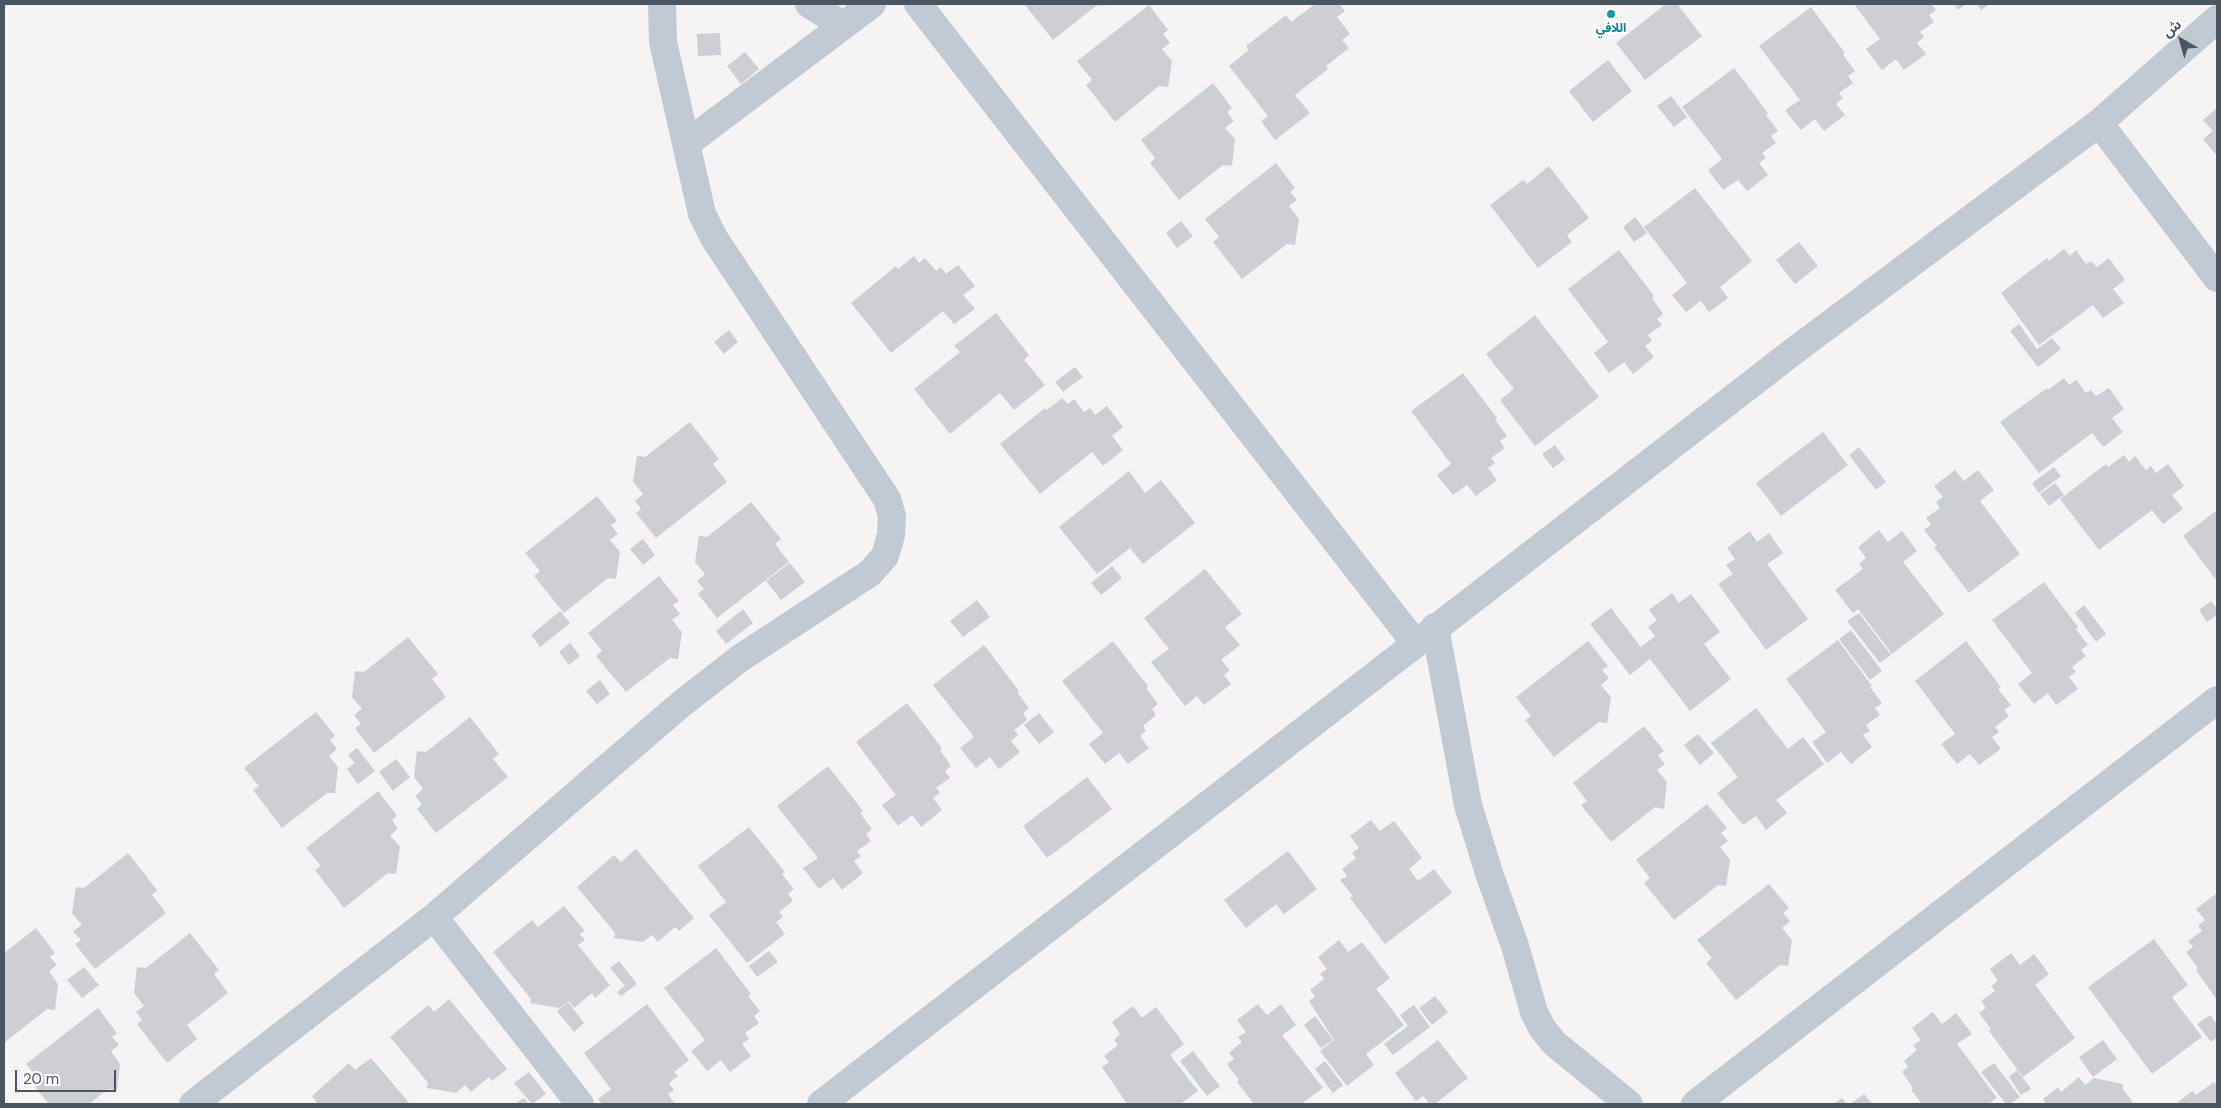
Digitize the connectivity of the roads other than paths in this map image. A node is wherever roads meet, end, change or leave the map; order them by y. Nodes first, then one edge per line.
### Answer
1 (662, 4) edge
2 (808, 4) edge
3 (872, 4) edge
4 (918, 4) edge
5 (2217, 18) edge
6 (843, 25) junction
7 (2099, 123) junction
8 (686, 144) junction
9 (2217, 278) edge
10 (1425, 635) junction
11 (2217, 700) edge
12 (434, 917) junction
13 (194, 1104) edge
14 (580, 1104) edge
15 (821, 1104) edge
16 (1628, 1104) edge
17 (1695, 1104) edge

1 - 8 street
2 - 6 street
3 - 6 street
4 - 10 street
5 - 7 street
6 - 8 street
7 - 9 street
7 - 10 street
8 - 12 street
10 - 15 street
10 - 16 street
11 - 17 street
12 - 13 street
12 - 14 street

